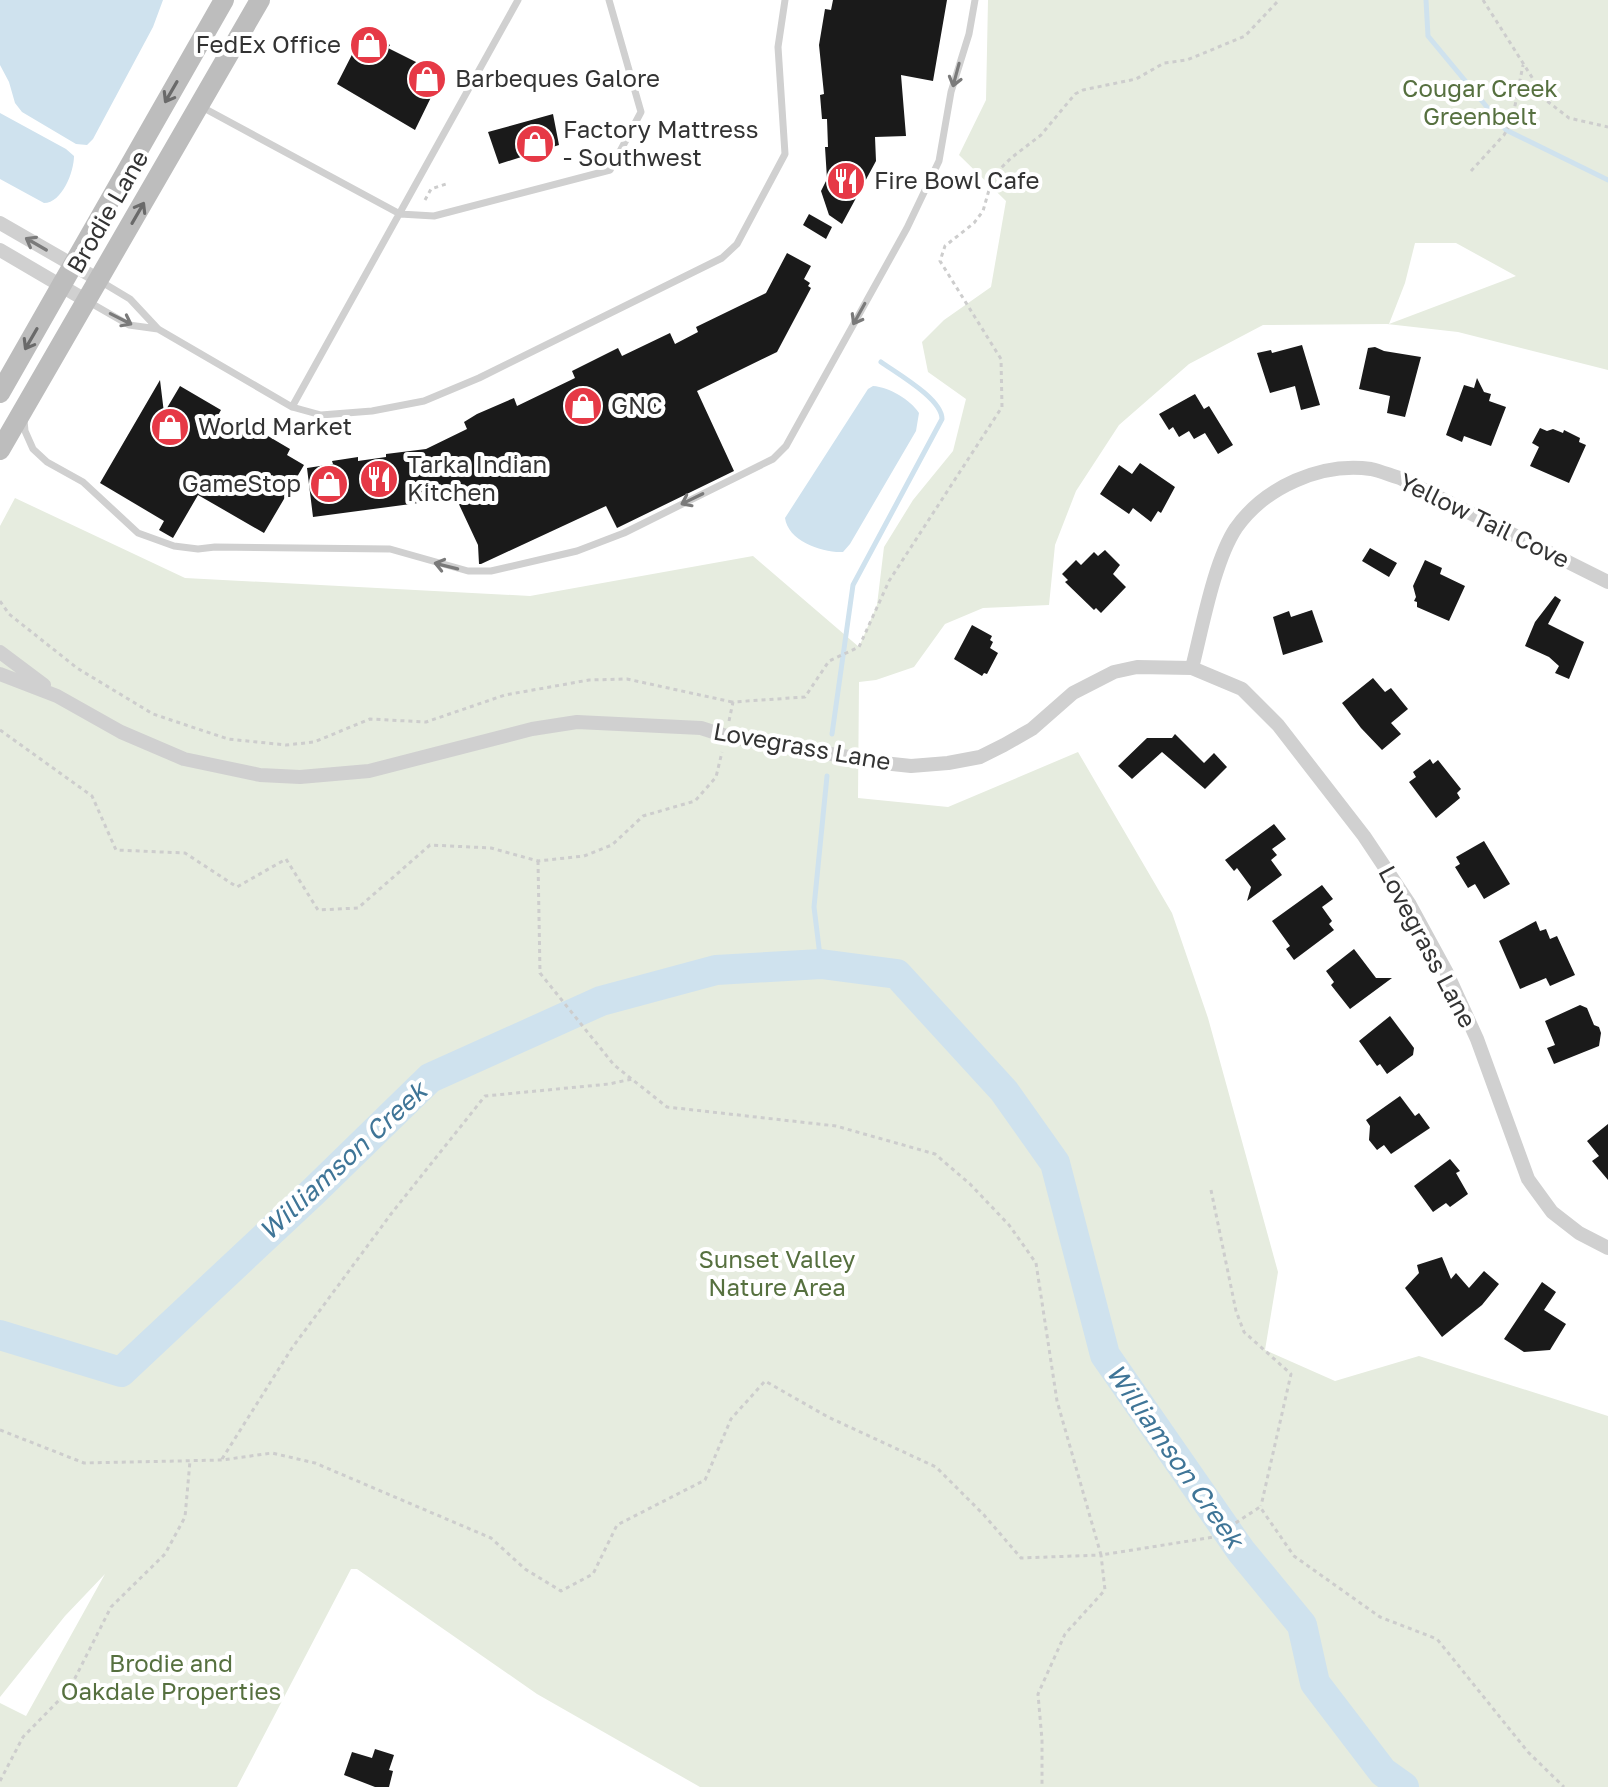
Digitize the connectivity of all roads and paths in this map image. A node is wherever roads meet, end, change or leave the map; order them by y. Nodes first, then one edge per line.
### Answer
1 (224, 0) edge
2 (260, 0) edge
3 (518, 0) edge
4 (609, 0) edge
5 (785, 0) edge
6 (975, 0) edge
7 (1279, 0) edge
8 (1483, 0) edge
9 (1523, 65) junction
10 (199, 106) junction
11 (1608, 127) edge
12 (1471, 171) dead end
13 (449, 183) dead end
14 (425, 200) dead end
15 (400, 214) junction
16 (0, 223) edge
17 (0, 250) edge
18 (73, 265) junction
19 (99, 280) junction
20 (61, 285) junction
21 (87, 301) junction
22 (158, 329) junction
23 (0, 393) edge
24 (26, 405) junction
25 (292, 407) junction
26 (0, 450) edge
27 (1608, 582) edge
28 (0, 601) edge
29 (0, 652) edge
30 (1192, 668) junction
31 (0, 674) edge
32 (57, 696) junction
33 (733, 702) junction
34 (0, 730) edge
35 (726, 736) junction
36 (538, 861) junction
37 (632, 1079) junction
38 (1211, 1190) dead end
39 (1608, 1248) edge
40 (0, 1430) edge
41 (222, 1460) junction
42 (190, 1461) junction
43 (1260, 1507) junction
44 (1101, 1555) junction
45 (0, 1781) edge
46 (1042, 1787) edge
47 (1564, 1787) edge

1 -> 18 main road, Brodie Lane
2 - 10 main road, Brodie Lane
3 - 15 lane
4 - 15 lane
5 - 25 lane
6 -> 24 lane
7 - 33 path
8 - 9 path
9 - 11 path
9 - 12 path
10 - 15 lane
19 -> 10 main road, Brodie Lane
13 - 14 path
15 - 25 lane
18 -> 16 street
17 - 20 street
18 - 19 street
18 - 20 main road, Brodie Lane
19 - 21 main road, Brodie Lane
19 - 22 lane
20 - 21 street
20 -> 23 main road, Brodie Lane
21 -> 22 lane
21 - 24 main road, Brodie Lane
22 - 25 lane
24 - 26 main road, Brodie Lane
27 - 30 street, Yellow Tail Cove
28 - 33 path
29 - 32 street, Lovegrass Lane
30 - 35 street, Lovegrass Lane
30 - 39 street, Lovegrass Lane
31 - 32 street, Lovegrass Lane
32 - 35 street, Lovegrass Lane
33 - 35 path
34 - 36 path
35 - 36 path
36 - 37 path
37 - 41 path
37 - 44 path
38 - 43 path
40 - 42 path
41 - 42 path
41 - 44 path
42 - 45 path
43 - 44 path
43 - 47 path
44 - 46 path

